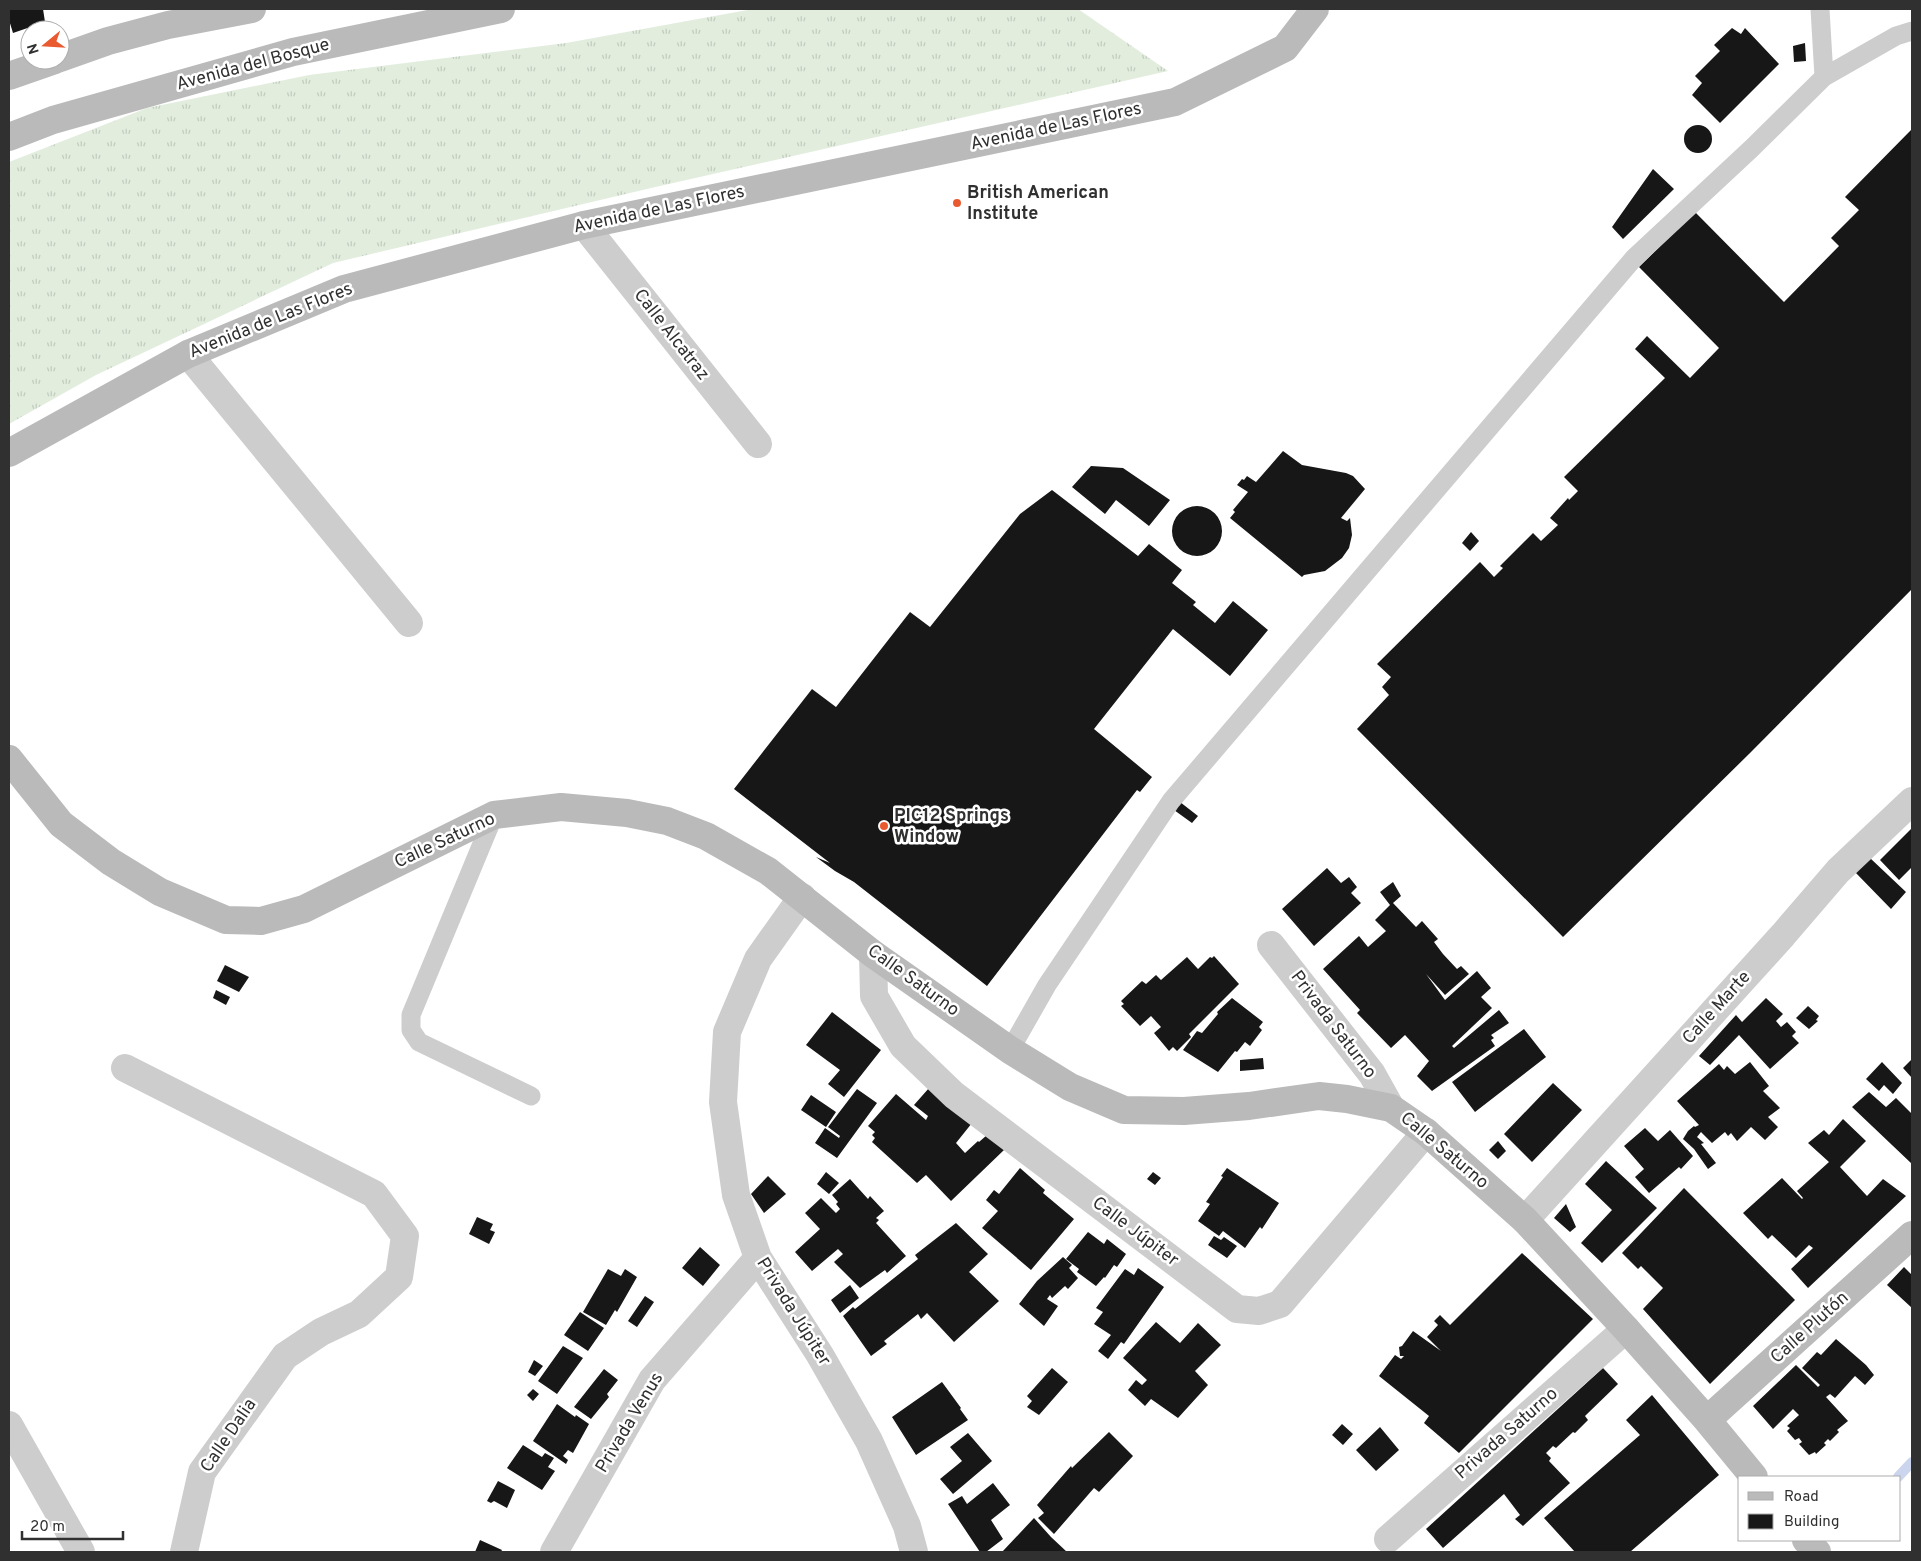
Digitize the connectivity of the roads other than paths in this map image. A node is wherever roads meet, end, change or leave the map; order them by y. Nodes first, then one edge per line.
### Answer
1 (252, 9) edge
2 (501, 9) edge
3 (1315, 9) edge
4 (1820, 9) edge
5 (1912, 31) edge
6 (70, 54) edge
7 (26, 70) edge
8 (9, 76) edge
9 (1824, 77) junction
10 (9, 136) edge
11 (584, 225) junction
12 (188, 354) junction
13 (758, 444) dead end
14 (9, 453) edge
15 (409, 623) dead end
16 (9, 759) edge
17 (1912, 801) edge
18 (494, 816) junction
19 (802, 897) junction
20 (1272, 945) dead end
21 (873, 954) junction
22 (1010, 1050) junction
23 (125, 1068) dead end
24 (531, 1096) dead end
25 (1391, 1108) junction
26 (1426, 1132) junction
27 (1525, 1220) junction
28 (1912, 1235) edge
29 (758, 1258) junction
30 (1626, 1328) junction
31 (1707, 1420) junction
32 (9, 1425) edge
33 (1753, 1476) edge
34 (1388, 1539) dead end
35 (1807, 1541) edge
36 (81, 1552) edge
37 (184, 1552) edge
38 (554, 1552) edge
39 (914, 1552) edge
40 (1817, 1552) edge

1 - 6 main road
2 - 10 main road, Avenida del Bosque
3 - 11 main road, Avenida de Las Flores
4 - 9 lane
5 - 9 lane
7 - 8 main road
9 - 22 lane
11 - 12 main road, Avenida de Las Flores
11 - 13 street, Calle Alcatraz
12 - 14 main road, Avenida de Las Flores
12 - 15 street
16 - 18 main road, Calle Saturno
17 - 27 street, Calle Marte
18 - 19 main road, Calle Saturno
18 - 24 lane
19 - 21 main road, Calle Saturno
19 - 29 street, Privada Júpiter
20 - 25 street, Privada Saturno
21 - 22 main road, Calle Saturno
21 - 26 street, Calle Júpiter
22 - 25 main road, Calle Saturno
23 - 37 street, Calle Dalia
25 - 26 main road, Calle Saturno
26 - 27 main road, Calle Saturno
27 - 30 main road, Calle Saturno
28 - 31 main road, Calle Plutón
29 - 38 street, Privada Venus
29 - 39 street, Privada Júpiter
30 - 31 main road, Calle Saturno
30 - 34 street, Privada Saturno
31 - 33 main road, Calle Saturno
32 - 36 street
35 - 40 main road

